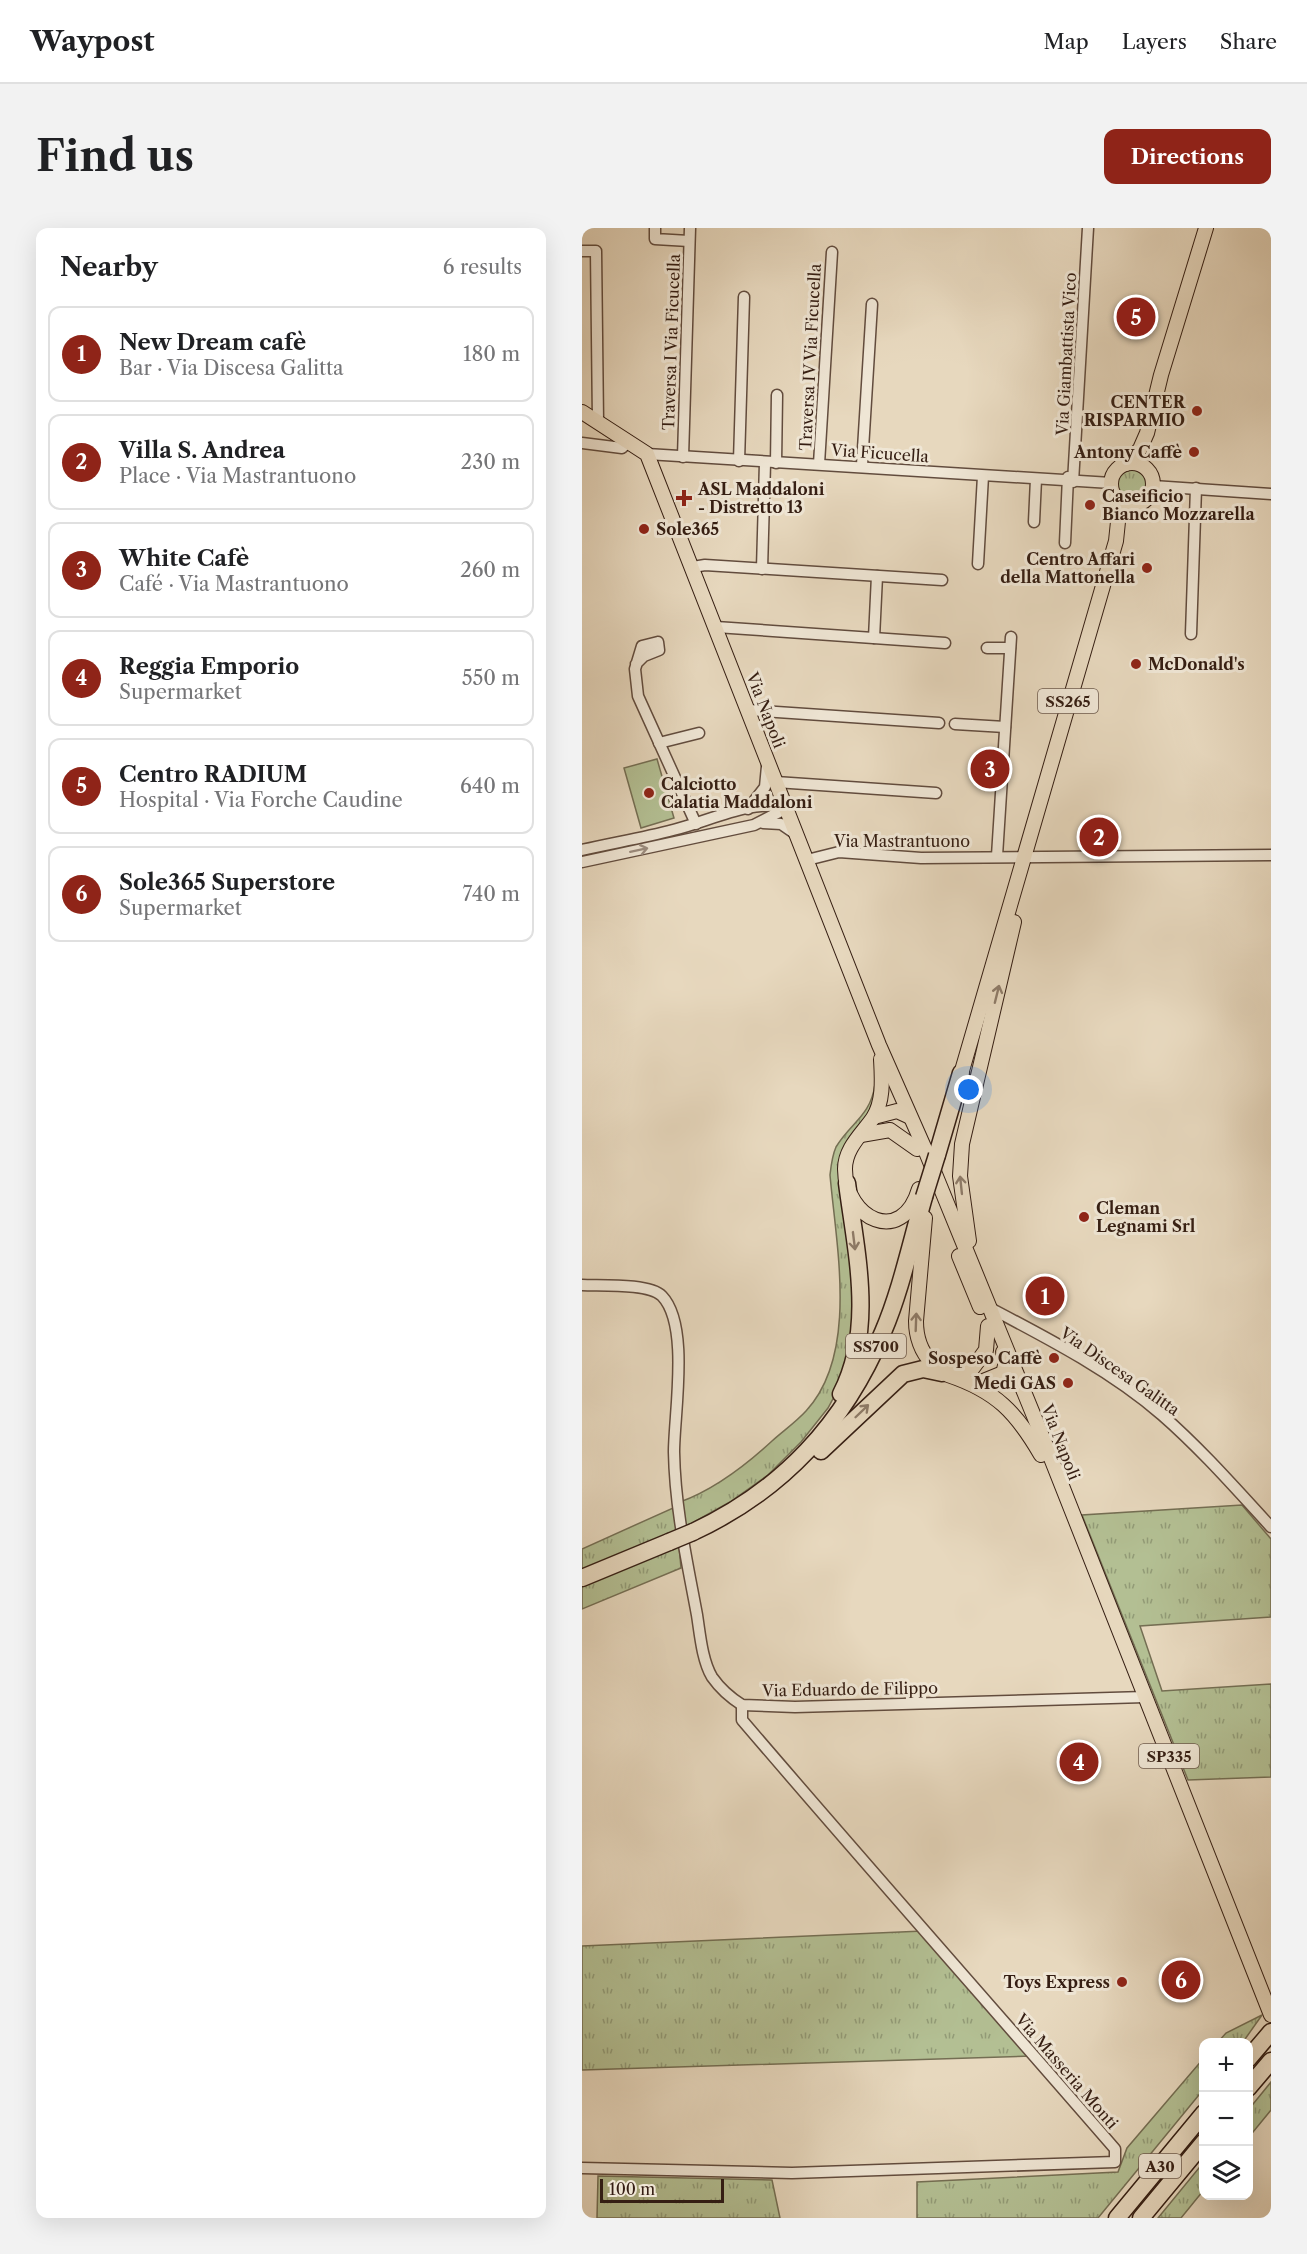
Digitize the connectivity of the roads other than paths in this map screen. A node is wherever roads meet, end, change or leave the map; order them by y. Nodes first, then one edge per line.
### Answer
1 (655, 228) edge
2 (690, 228) edge
3 (1088, 228) edge
4 (1206, 228) edge
5 (689, 241) junction
6 (582, 251) edge
7 (832, 252) dead end
8 (744, 297) dead end
9 (872, 304) dead end
10 (1075, 339) dead end
11 (777, 395) dead end
12 (582, 412) edge
13 (604, 425) junction
14 (1147, 433) junction
15 (629, 441) junction
16 (582, 443) edge
17 (606, 446) junction
18 (647, 454) junction
19 (683, 457) junction
20 (739, 461) junction
21 (771, 463) junction
22 (819, 464) junction
23 (1126, 464) junction
24 (862, 465) junction
25 (983, 476) junction
26 (1036, 479) junction
27 (1152, 481) junction
28 (1070, 482) junction
29 (1111, 483) junction
30 (1196, 488) junction
31 (1271, 494) edge
32 (1116, 498) junction
33 (1139, 504) junction
34 (1035, 522) dead end
35 (1116, 541) junction
36 (1065, 543) dead end
37 (978, 564) dead end
38 (693, 567) junction
39 (762, 569) junction
40 (877, 576) junction
41 (942, 580) dead end
42 (716, 627) junction
43 (1191, 634) dead end
44 (874, 638) junction
45 (945, 643) dead end
46 (987, 648) dead end
47 (636, 664) dead end
48 (748, 710) junction
49 (939, 723) dead end
50 (955, 724) dead end
51 (1005, 727) junction
52 (699, 733) dead end
53 (659, 743) junction
54 (768, 759) junction
55 (776, 782) junction
56 (936, 793) dead end
57 (787, 808) junction
58 (748, 809) junction
59 (696, 824) junction
60 (754, 825) junction
61 (797, 835) junction
62 (582, 850) edge
63 (1271, 855) edge
64 (997, 856) junction
65 (807, 860) junction
66 (1023, 860) junction
67 (582, 862) edge
68 (879, 1045) junction
69 (961, 1073) joint
70 (874, 1117) junction
71 (910, 1117) junction
72 (890, 1130) junction
73 (861, 1136) junction
74 (917, 1149) junction
75 (847, 1184) junction
76 (924, 1196) junction
77 (972, 1264) junction
78 (981, 1285) junction
79 (582, 1286) edge
80 (990, 1308) junction
81 (988, 1326) junction
82 (1005, 1368) junction
83 (942, 1373) joint
84 (976, 1384) junction
85 (1041, 1455) junction
86 (786, 1473) junction
87 (769, 1487) junction
88 (1065, 1498) junction
89 (1271, 1527) edge
90 (582, 1578) edge
91 (1145, 1697) junction
92 (742, 1705) junction
93 (1271, 2015) edge
94 (1266, 2038) edge
95 (1253, 2053) edge
96 (1270, 2062) edge
97 (1253, 2082) edge
98 (1199, 2118) edge
99 (1200, 2146) edge
100 (582, 2169) edge
101 (1117, 2218) edge
102 (1141, 2218) edge

1 - 5 street
2 - 5 street, Traversa I Via Ficucella
3 - 28 street, Via Giambattista Vico
4 - 14 main road
5 - 19 street, Traversa I Via Ficucella
6 - 13 street
7 - 22 street, Traversa IV Via Ficucella
8 - 20 street
9 - 24 street
10 - 28 street
11 - 21 street
12 - 13 main road
13 - 15 main road
13 - 17 street
14 - 23 main road
14 - 27 main road
15 - 17 street
15 - 18 main road
16 - 17 street
18 - 19 street, Via Ficucella
18 - 38 main road, Via Napoli
19 - 20 street, Via Ficucella
20 - 21 street, Via Ficucella
21 - 22 street, Via Ficucella
21 - 39 street
22 - 24 street, Via Ficucella
23 - 27 main road
23 - 29 main road
24 - 25 street, Via Ficucella
25 - 26 street, Via Ficucella
25 - 37 street
26 - 28 street, Via Ficucella
26 - 34 street
27 - 30 street
27 - 33 main road, SS265
28 - 29 street, Via Ficucella
28 - 36 street
29 - 32 main road, SS265
30 - 31 street
30 - 43 street
32 - 33 main road
32 - 35 main road, SS265
33 - 35 main road, SS265
35 - 66 main road, SS265
38 - 39 street
38 - 42 main road, Via Napoli
39 - 40 street
40 - 41 street
40 - 44 street
42 - 44 street
42 - 48 main road, Via Napoli
44 - 45 street
46 - 51 street
47 - 53 street
48 - 49 street
48 - 54 main road, Via Napoli
50 - 51 street
51 - 64 street
52 - 53 street
53 - 59 street
54 - 55 main road, Via Napoli
54 - 58 street
55 - 56 street
55 - 57 main road, Via Napoli
57 - 58 street
57 - 60 street
57 - 61 main road, Via Napoli
58 - 59 street
59 - 62 street
60 - 61 street
67 -> 60 street
61 - 65 main road, Via Napoli
63 - 66 street, Via Mastrantuono
64 - 65 street, Via Mastrantuono
64 - 66 street, Via Mastrantuono
65 - 68 main road, Via Napoli
66 - 69 main road, SS700
77 -> 66 main road
68 - 70 main road
68 - 71 main road, Via Napoli
69 - 76 highway, SS700, bridge
70 - 71 main road
70 - 73 main road
71 - 72 main road
71 - 74 main road, Via Napoli
71 - 77 main road, Via Napoli
72 - 73 main road
72 - 74 main road
73 - 75 main road
74 - 81 main road, Via Napoli
75 - 76 main road
75 -> 86 highway
81 -> 76 main road
76 - 86 highway, SS700
77 - 78 main road, Via Napoli
78 - 80 main road, Via Napoli
78 - 82 main road
79 - 92 street, Via Eduardo de Filippo
80 - 88 main road, Via Napoli
80 - 89 street, Via Discesa Galitta
81 - 82 main road, Via Napoli
82 - 84 main road
82 - 85 main road, Via Napoli
83 - 84 main road
87 -> 83 highway
84 - 85 main road
85 - 88 main road, Via Napoli
86 - 87 highway, SS700
87 - 90 highway, SS700, bridge
88 - 91 main road, SP335
91 - 92 street, Via Eduardo de Filippo
91 - 93 main road, SP335
92 - 100 street, Via Masseria Monti
94 - 95 highway
96 - 97 highway
98 - 101 highway, A30
99 - 102 highway, A30

